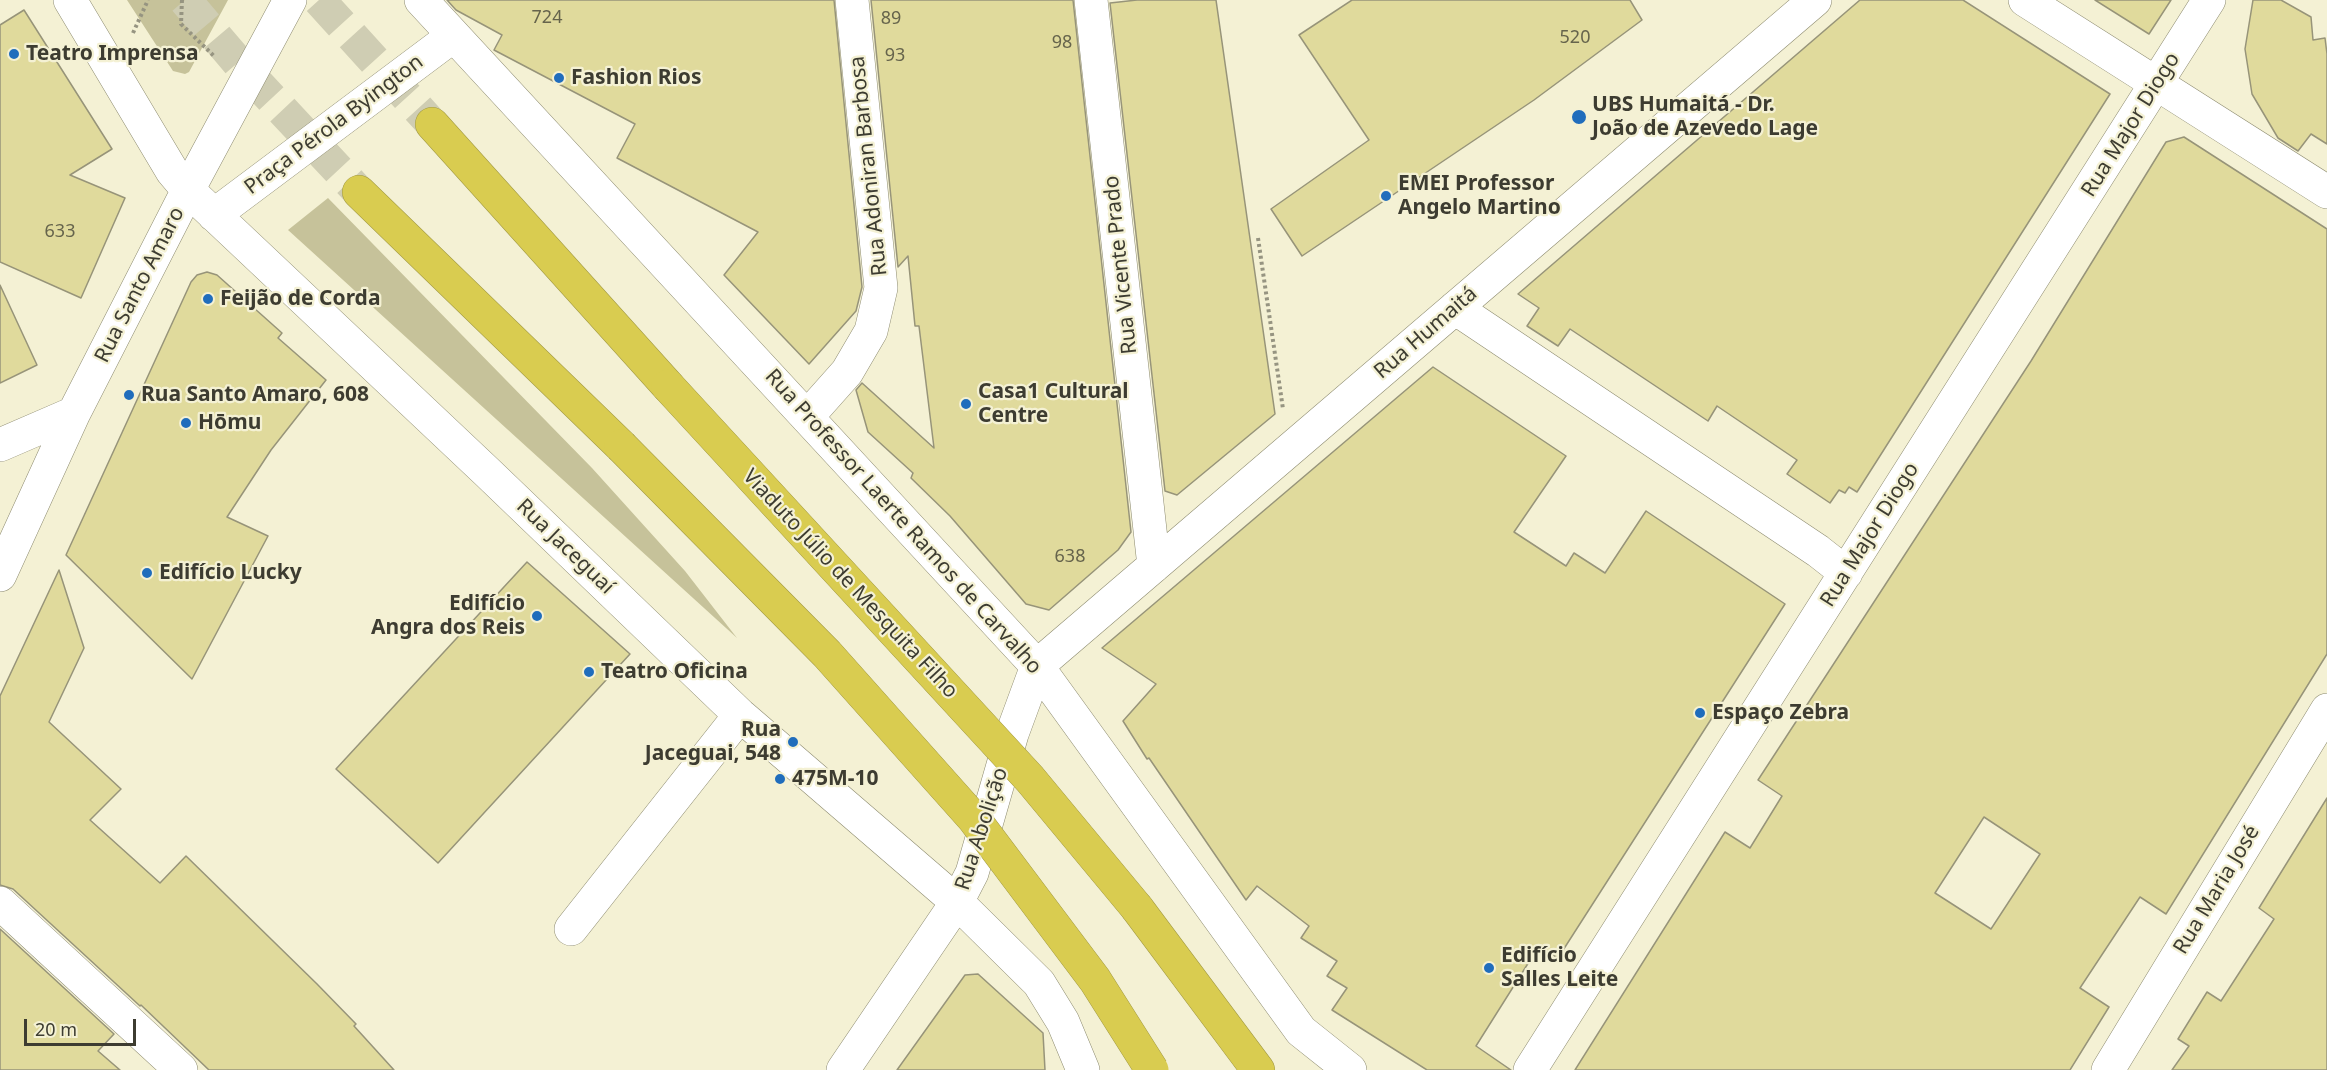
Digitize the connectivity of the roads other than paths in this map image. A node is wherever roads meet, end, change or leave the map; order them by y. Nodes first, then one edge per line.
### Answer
1 (70, 0) edge
2 (290, 0) edge
3 (421, 0) edge
4 (852, 0) edge
5 (1092, 0) edge
6 (1815, 0) edge
7 (2025, 0) edge
8 (2210, 0) edge
9 (453, 36) junction
10 (2157, 84) junction
11 (432, 124) tunnel mouth
12 (188, 190) junction
13 (359, 192) tunnel mouth
14 (2327, 192) edge
15 (214, 215) junction
16 (1455, 308) junction
17 (74, 413) junction
18 (807, 417) junction
19 (0, 445) edge
20 (1154, 566) junction
21 (1846, 573) junction
22 (0, 575) edge
23 (1037, 666) junction
24 (2327, 710) edge
25 (740, 715) junction
26 (957, 902) junction
27 (0, 903) edge
28 (1137, 908) junction
29 (571, 929) dead end
30 (181, 1070) edge
31 (843, 1070) edge
32 (1083, 1070) edge
33 (1152, 1070) edge
34 (1235, 1070) edge
35 (1258, 1070) edge
36 (1350, 1070) edge
37 (1530, 1070) edge
38 (2108, 1070) edge

1 - 12 street, Rua Jaceguaí
2 - 12 street, Rua Santo Amaro
3 - 9 street, Rua Professor Laerte Ramos de Carvalho
4 - 18 street, Rua Adoniran Barbosa
5 - 20 street, Rua Vicente Prado
6 - 16 street, Rua Humaitá
7 - 10 street
8 - 10 street, Rua Major Diogo
9 - 15 street, Praça Pérola Byington
9 - 18 street, Rua Professor Laerte Ramos de Carvalho
10 - 14 street
10 - 21 street, Rua Major Diogo
11 - 28 highway, Viaduto Júlio de Mesquita Filho, bridge
12 - 15 street, Rua Jaceguaí
12 - 17 street, Rua Santo Amaro
13 - 33 highway, bridge
15 - 25 street, Rua Jaceguaí
16 - 20 street, Rua Humaitá
16 - 21 street
17 - 19 street
17 - 22 street, Rua Santo Amaro
18 - 23 street, Rua Professor Laerte Ramos de Carvalho
20 - 23 street, Rua Humaitá
21 - 37 street, Rua Major Diogo
23 - 26 street, Rua Abolição
23 - 36 street, Rua Professor Laerte Ramos de Carvalho
24 - 38 street, Rua Maria José
25 - 26 street, Rua Jaceguaí
25 - 29 street
26 - 31 street, Rua Abolição
26 - 32 street, Rua Jaceguaí
27 - 30 street
28 - 34 highway, Viaduto Júlio de Mesquita Filho
28 - 35 highway

